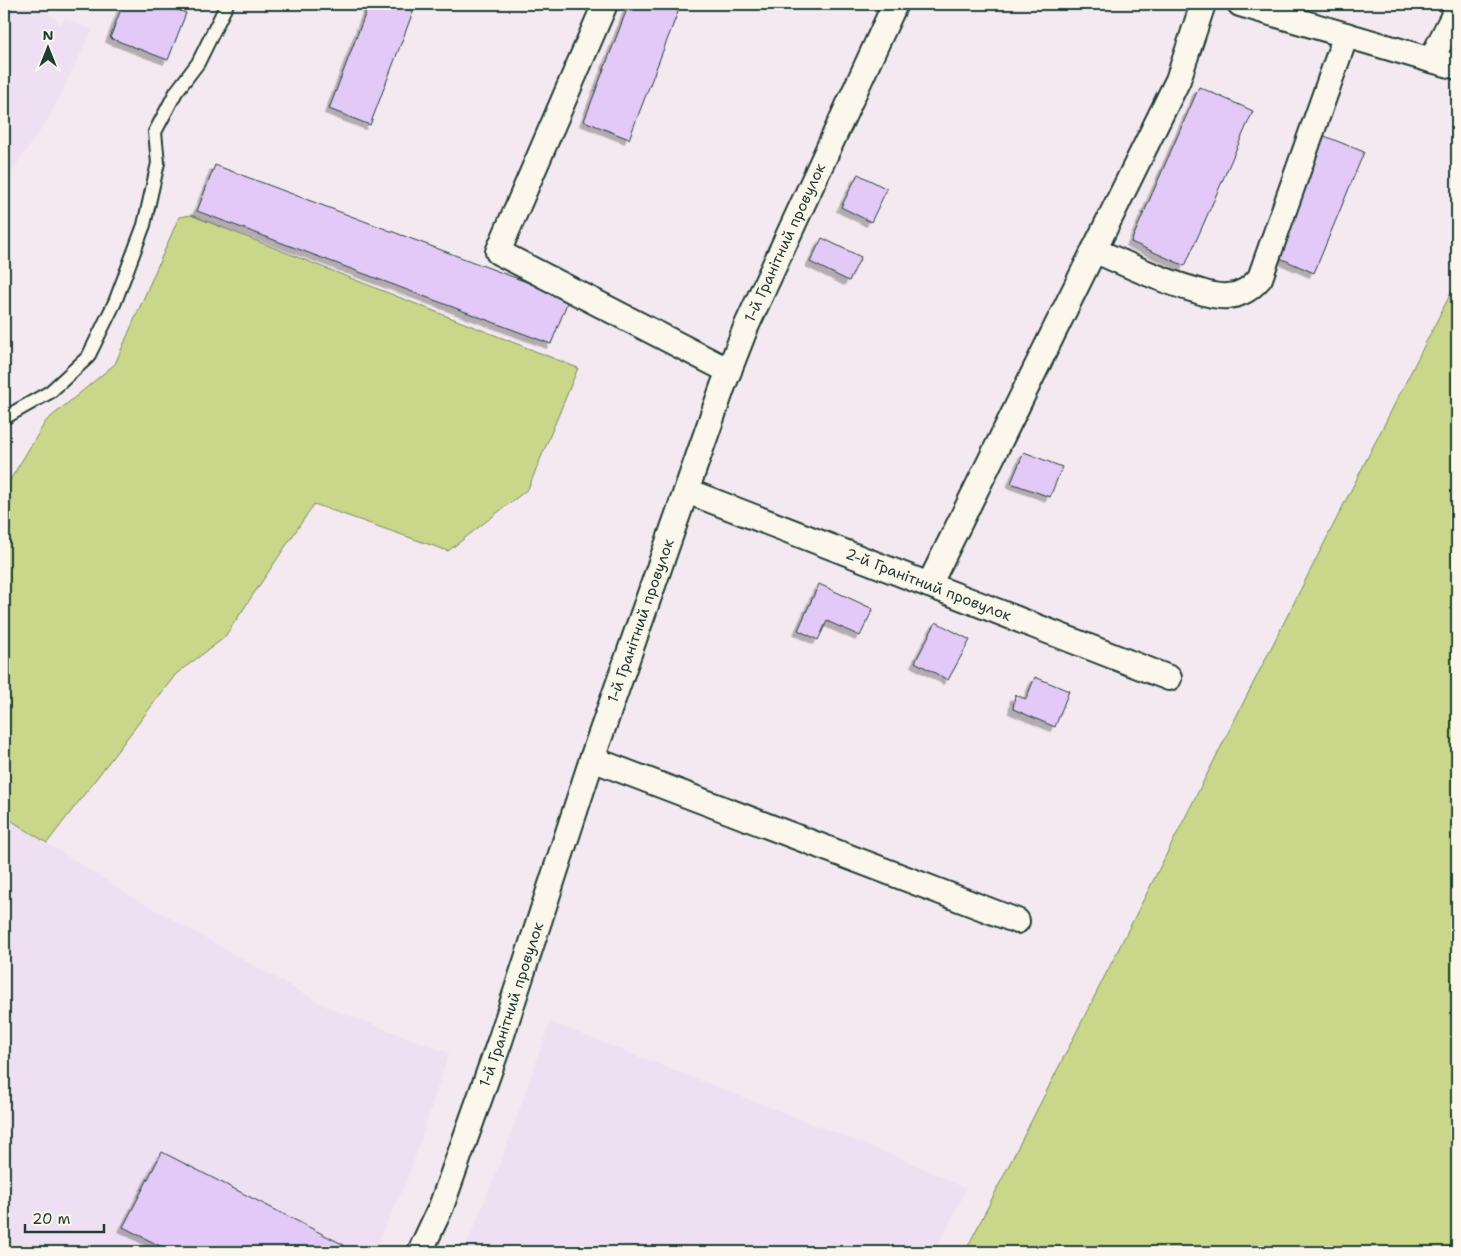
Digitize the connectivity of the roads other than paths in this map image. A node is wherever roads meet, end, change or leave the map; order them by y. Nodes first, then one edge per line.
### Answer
1 (227, 4) edge
2 (605, 4) edge
3 (895, 4) edge
4 (1204, 4) edge
5 (1240, 4) edge
6 (1457, 9) edge
7 (1346, 35) junction
8 (1431, 60) junction
9 (1457, 67) edge
10 (1094, 250) junction
11 (729, 371) junction
12 (4, 418) edge
13 (687, 491) junction
14 (929, 585) junction
15 (1169, 678) dead end
16 (592, 759) junction
17 (1017, 921) dead end
18 (420, 1252) edge

1 - 12 lane
2 - 11 street
3 - 11 street, 1-й Гранітний провулок
4 - 10 street
5 - 7 street
6 - 8 street
7 - 8 street
7 - 10 street
8 - 9 street
10 - 14 street
11 - 13 street, 1-й Гранітний провулок
13 - 14 street, 2-й Гранітний провулок
13 - 16 street, 1-й Гранітний провулок
14 - 15 street, 2-й Гранітний провулок
16 - 17 street
16 - 18 street, 1-й Гранітний провулок

